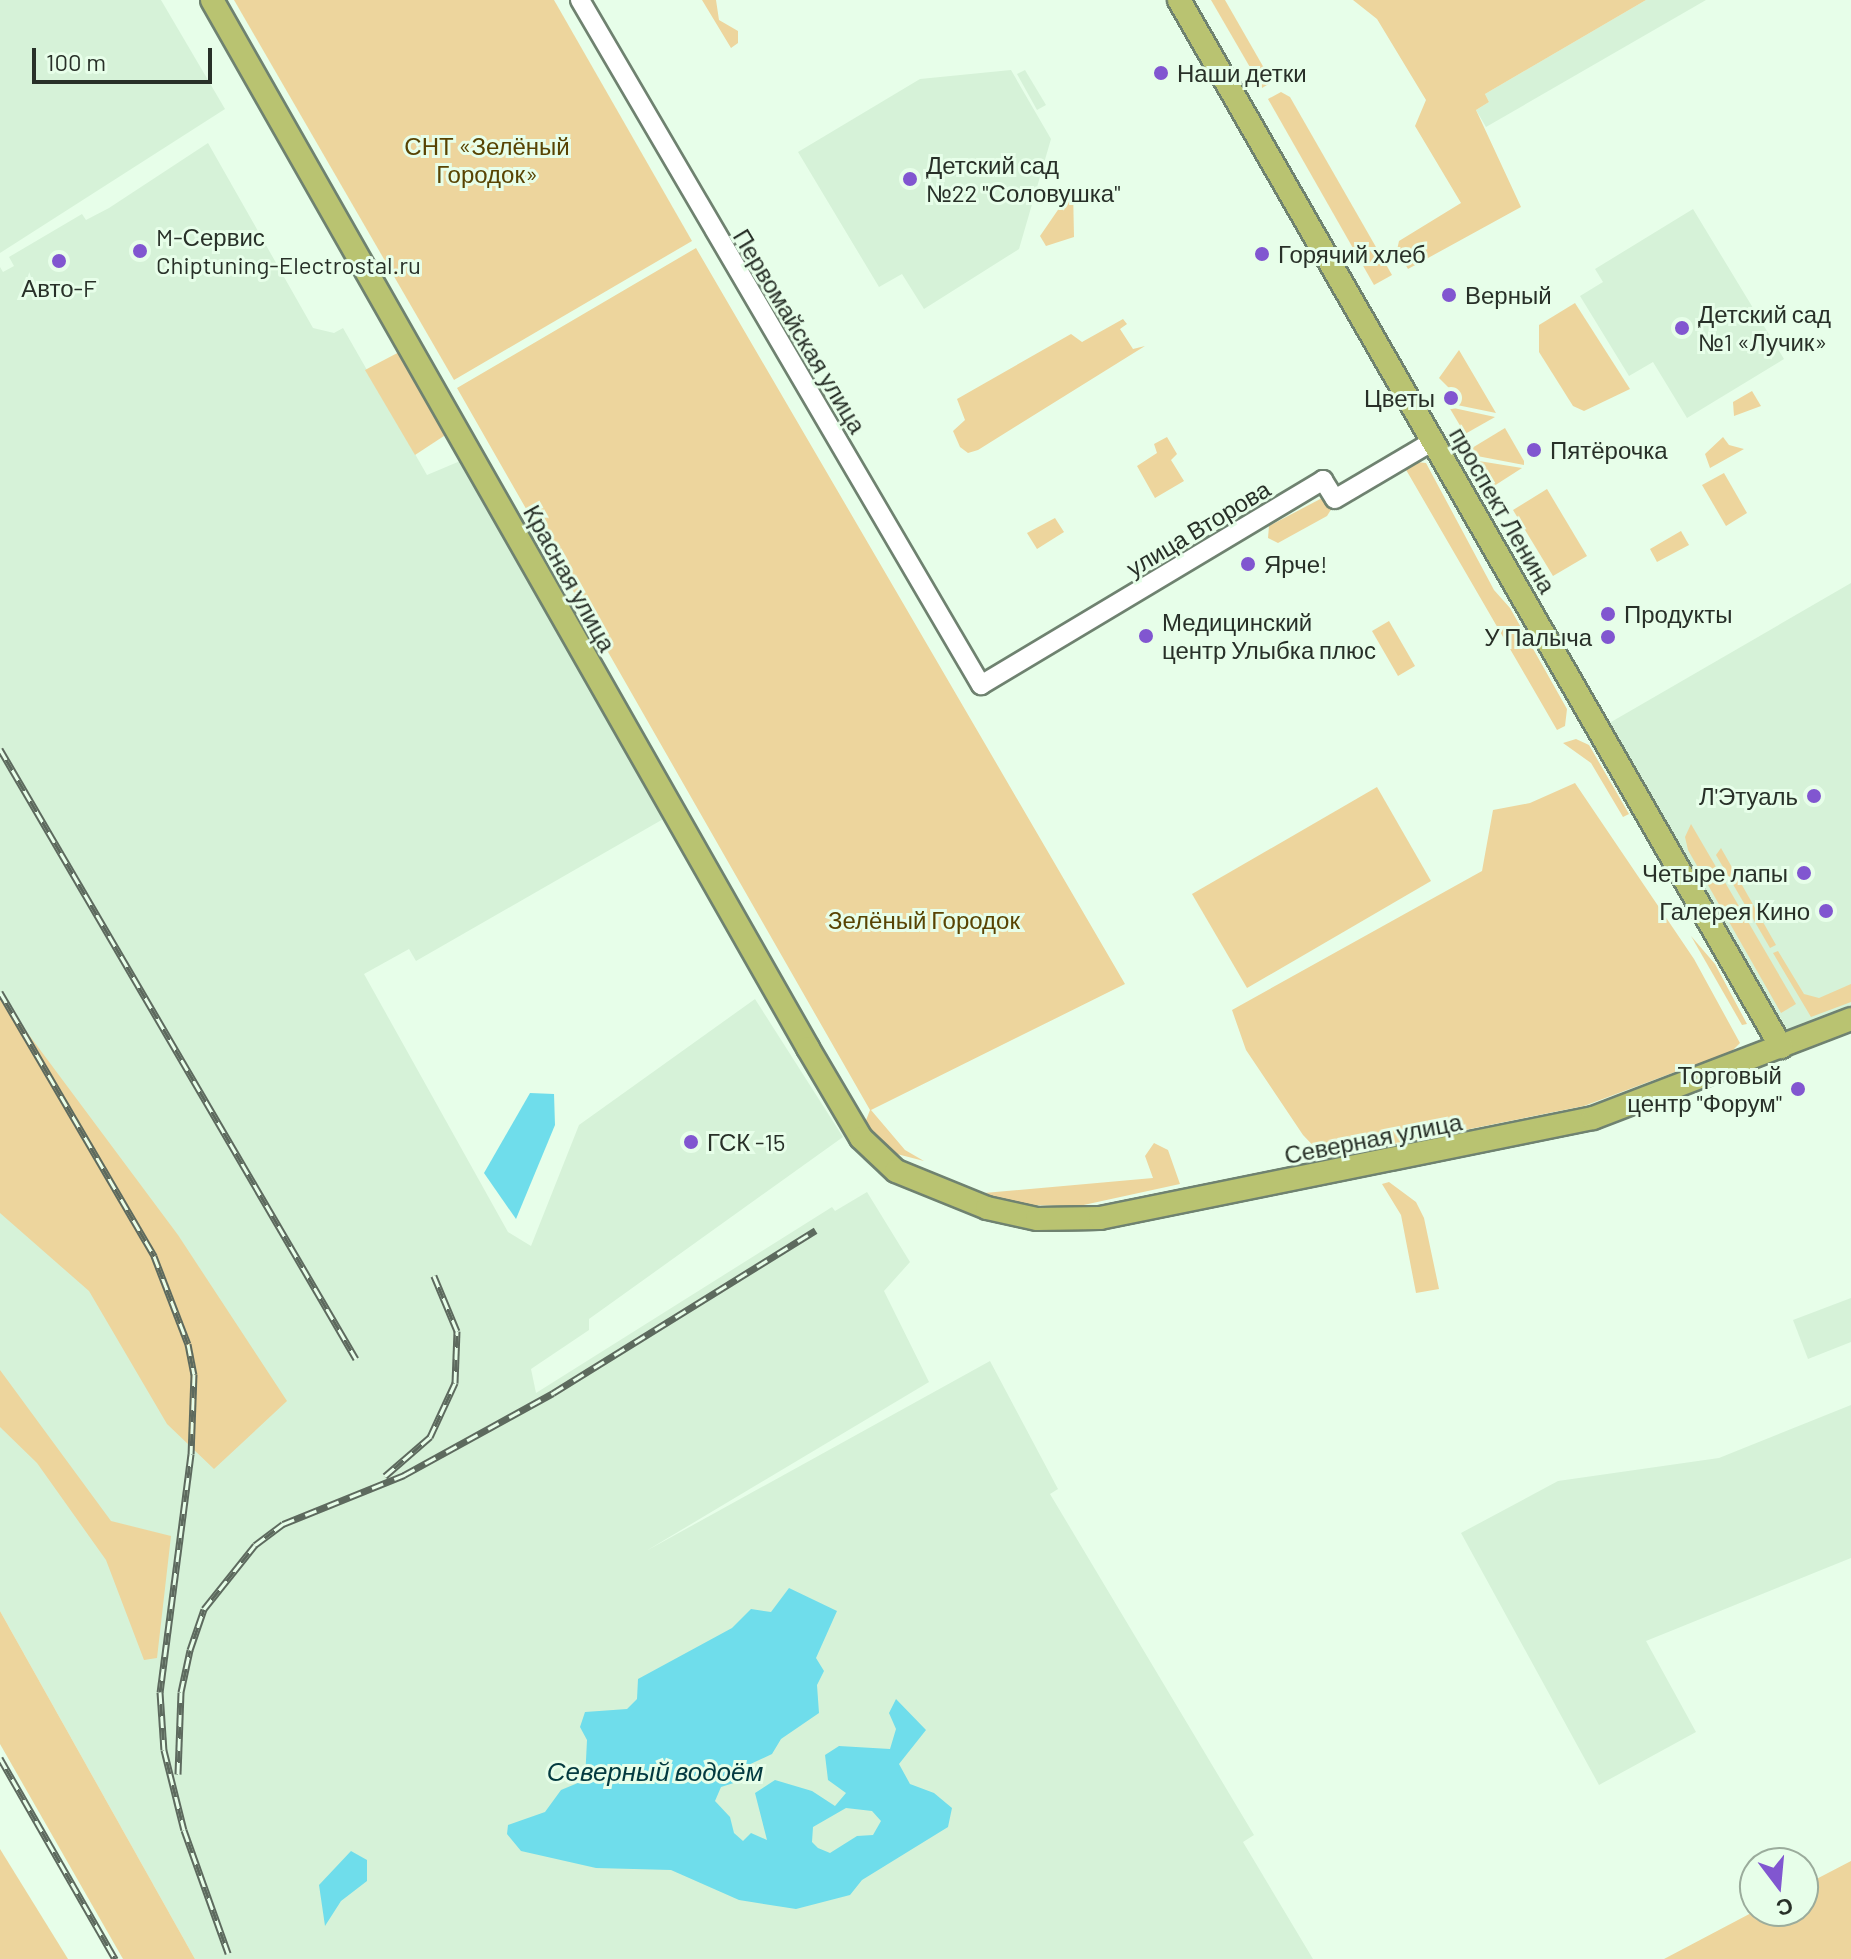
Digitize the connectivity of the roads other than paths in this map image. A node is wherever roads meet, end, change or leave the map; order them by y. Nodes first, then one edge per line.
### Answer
1 (212, 0) edge
2 (580, 0) edge
3 (1179, 0) edge
4 (1433, 441) junction
5 (981, 685) joint
6 (1851, 1019) edge
7 (1781, 1047) junction
8 (896, 1171) joint

1 - 8 main road, Красная улица
2 - 5 street, Первомайская улица
3 - 4 main road, проспект Ленина
4 - 5 street, улица Второва
4 - 7 main road, проспект Ленина
6 - 7 main road, Северная улица
7 - 8 main road, Северная улица

